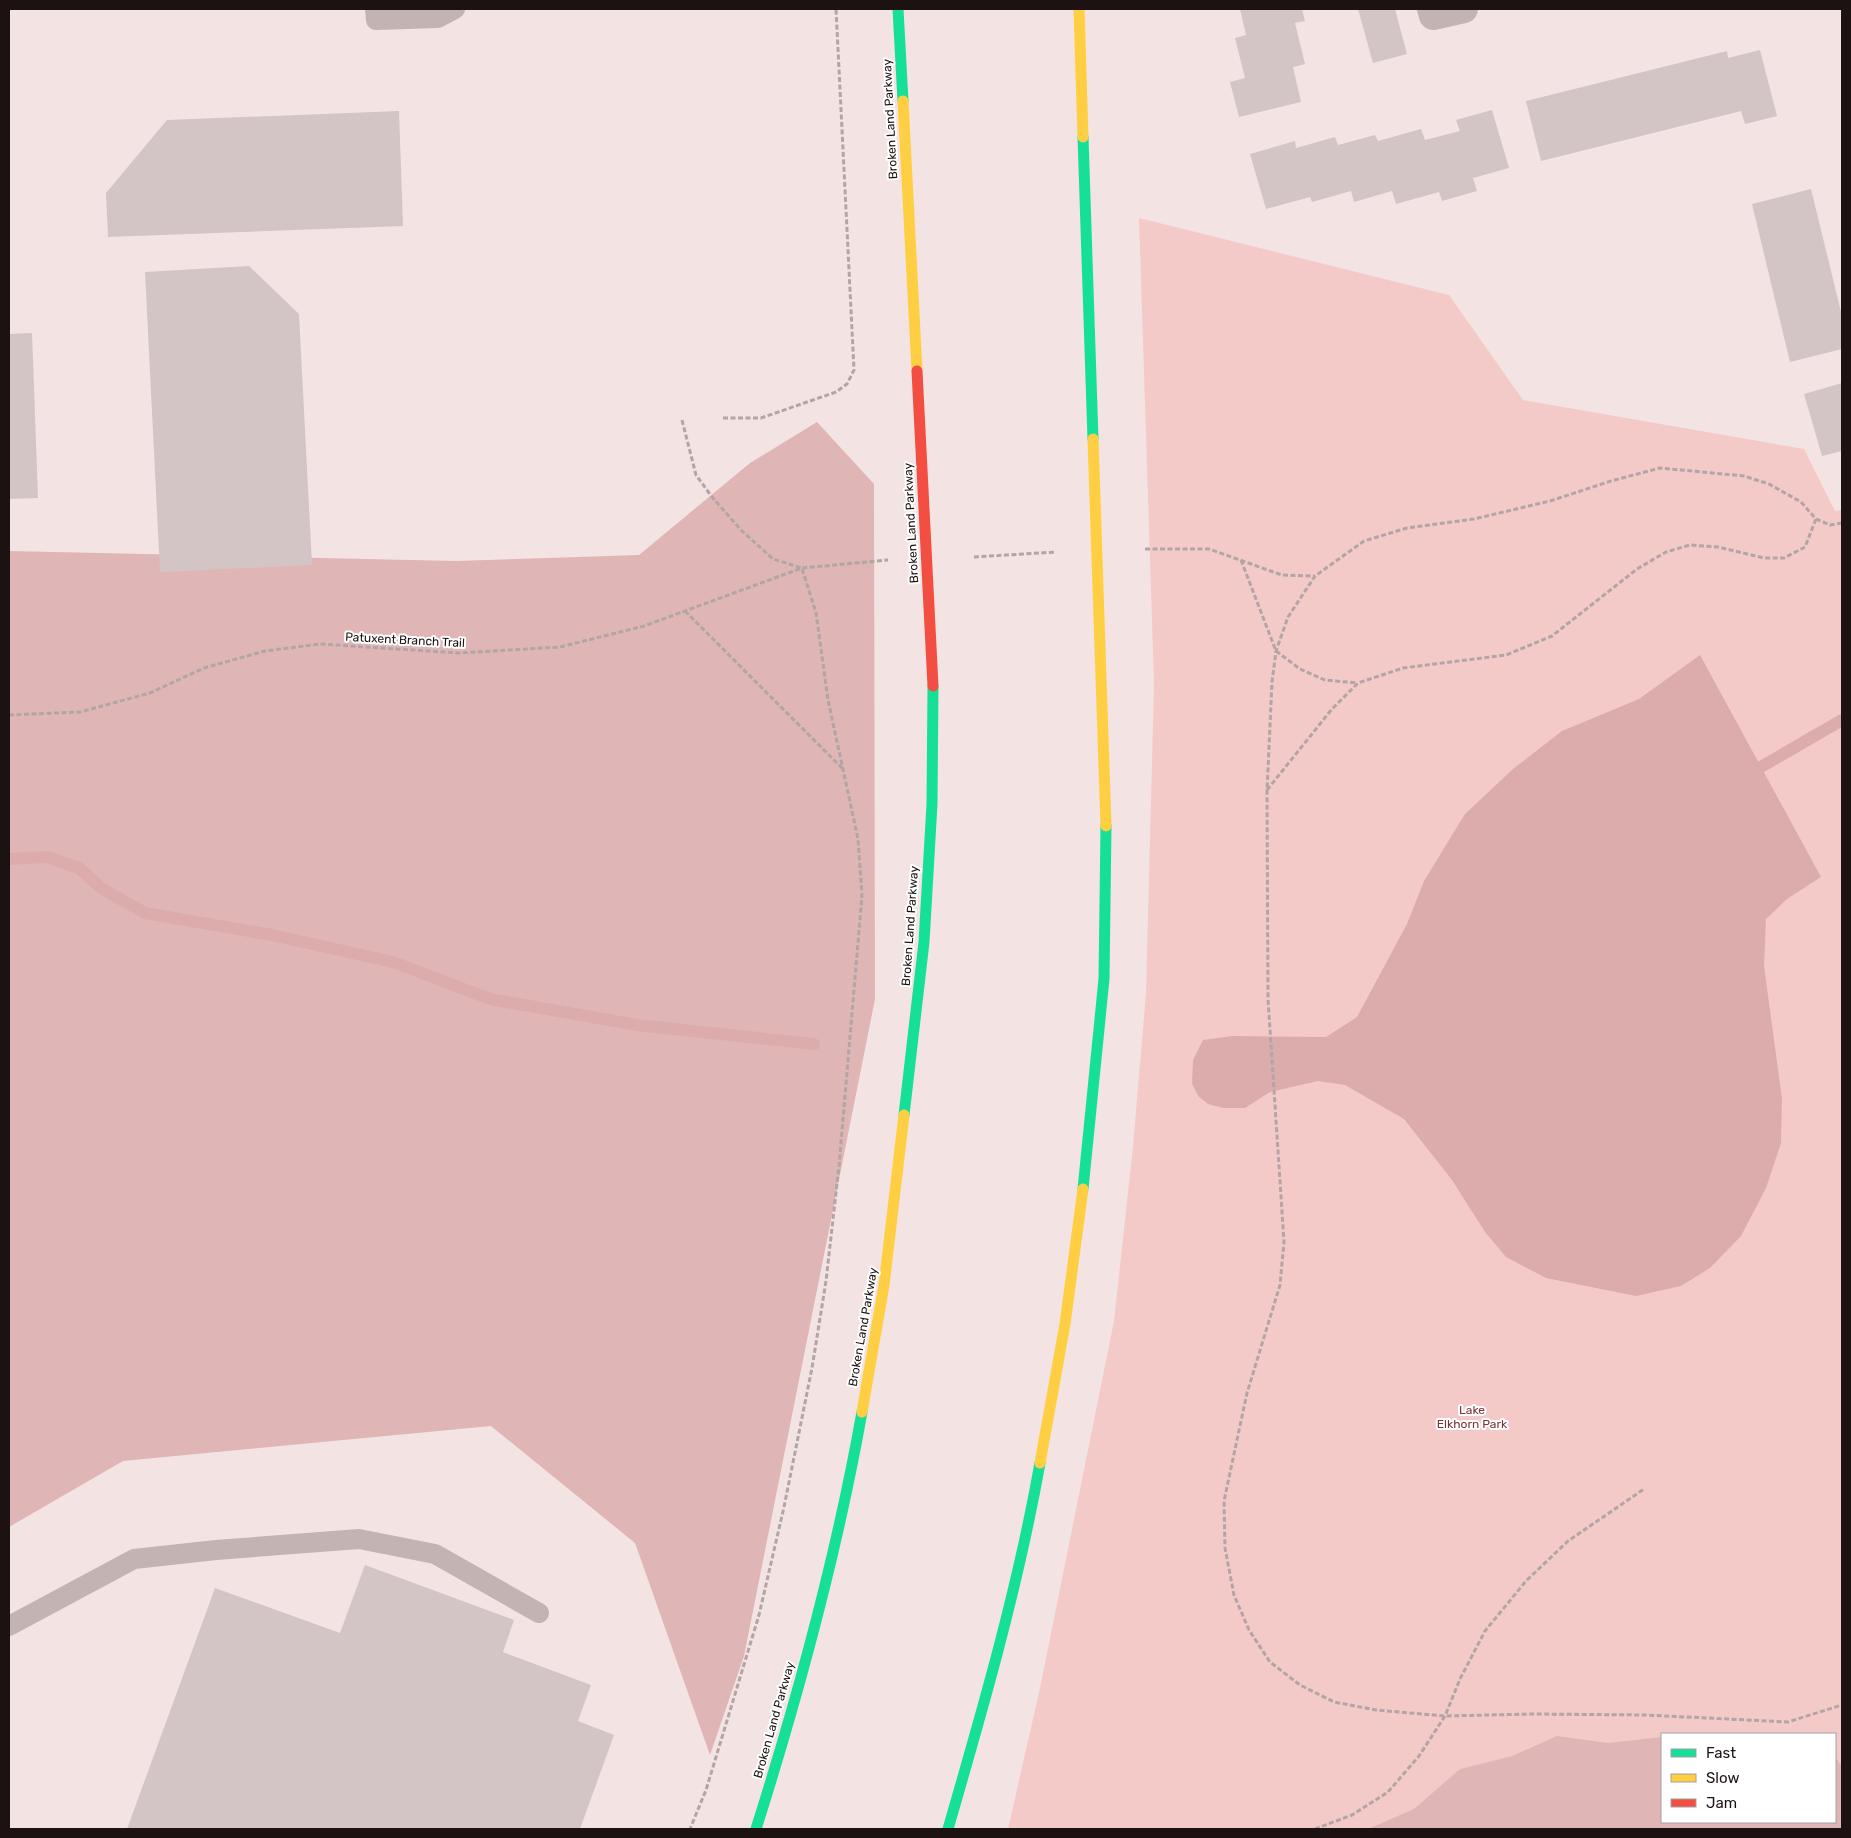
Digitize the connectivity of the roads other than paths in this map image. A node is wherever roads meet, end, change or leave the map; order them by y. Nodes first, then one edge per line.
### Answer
1 (375, 9) edge
2 (455, 9) edge
3 (898, 9) edge
4 (1079, 9) edge
5 (1431, 9) edge
6 (1464, 9) edge
7 (539, 1613) dead end
8 (9, 1626) edge
9 (756, 1829) edge
10 (948, 1829) edge

1 - 2 lane
3 - 9 main road, Broken Land Parkway
4 - 10 main road
5 - 6 street
7 - 8 lane

